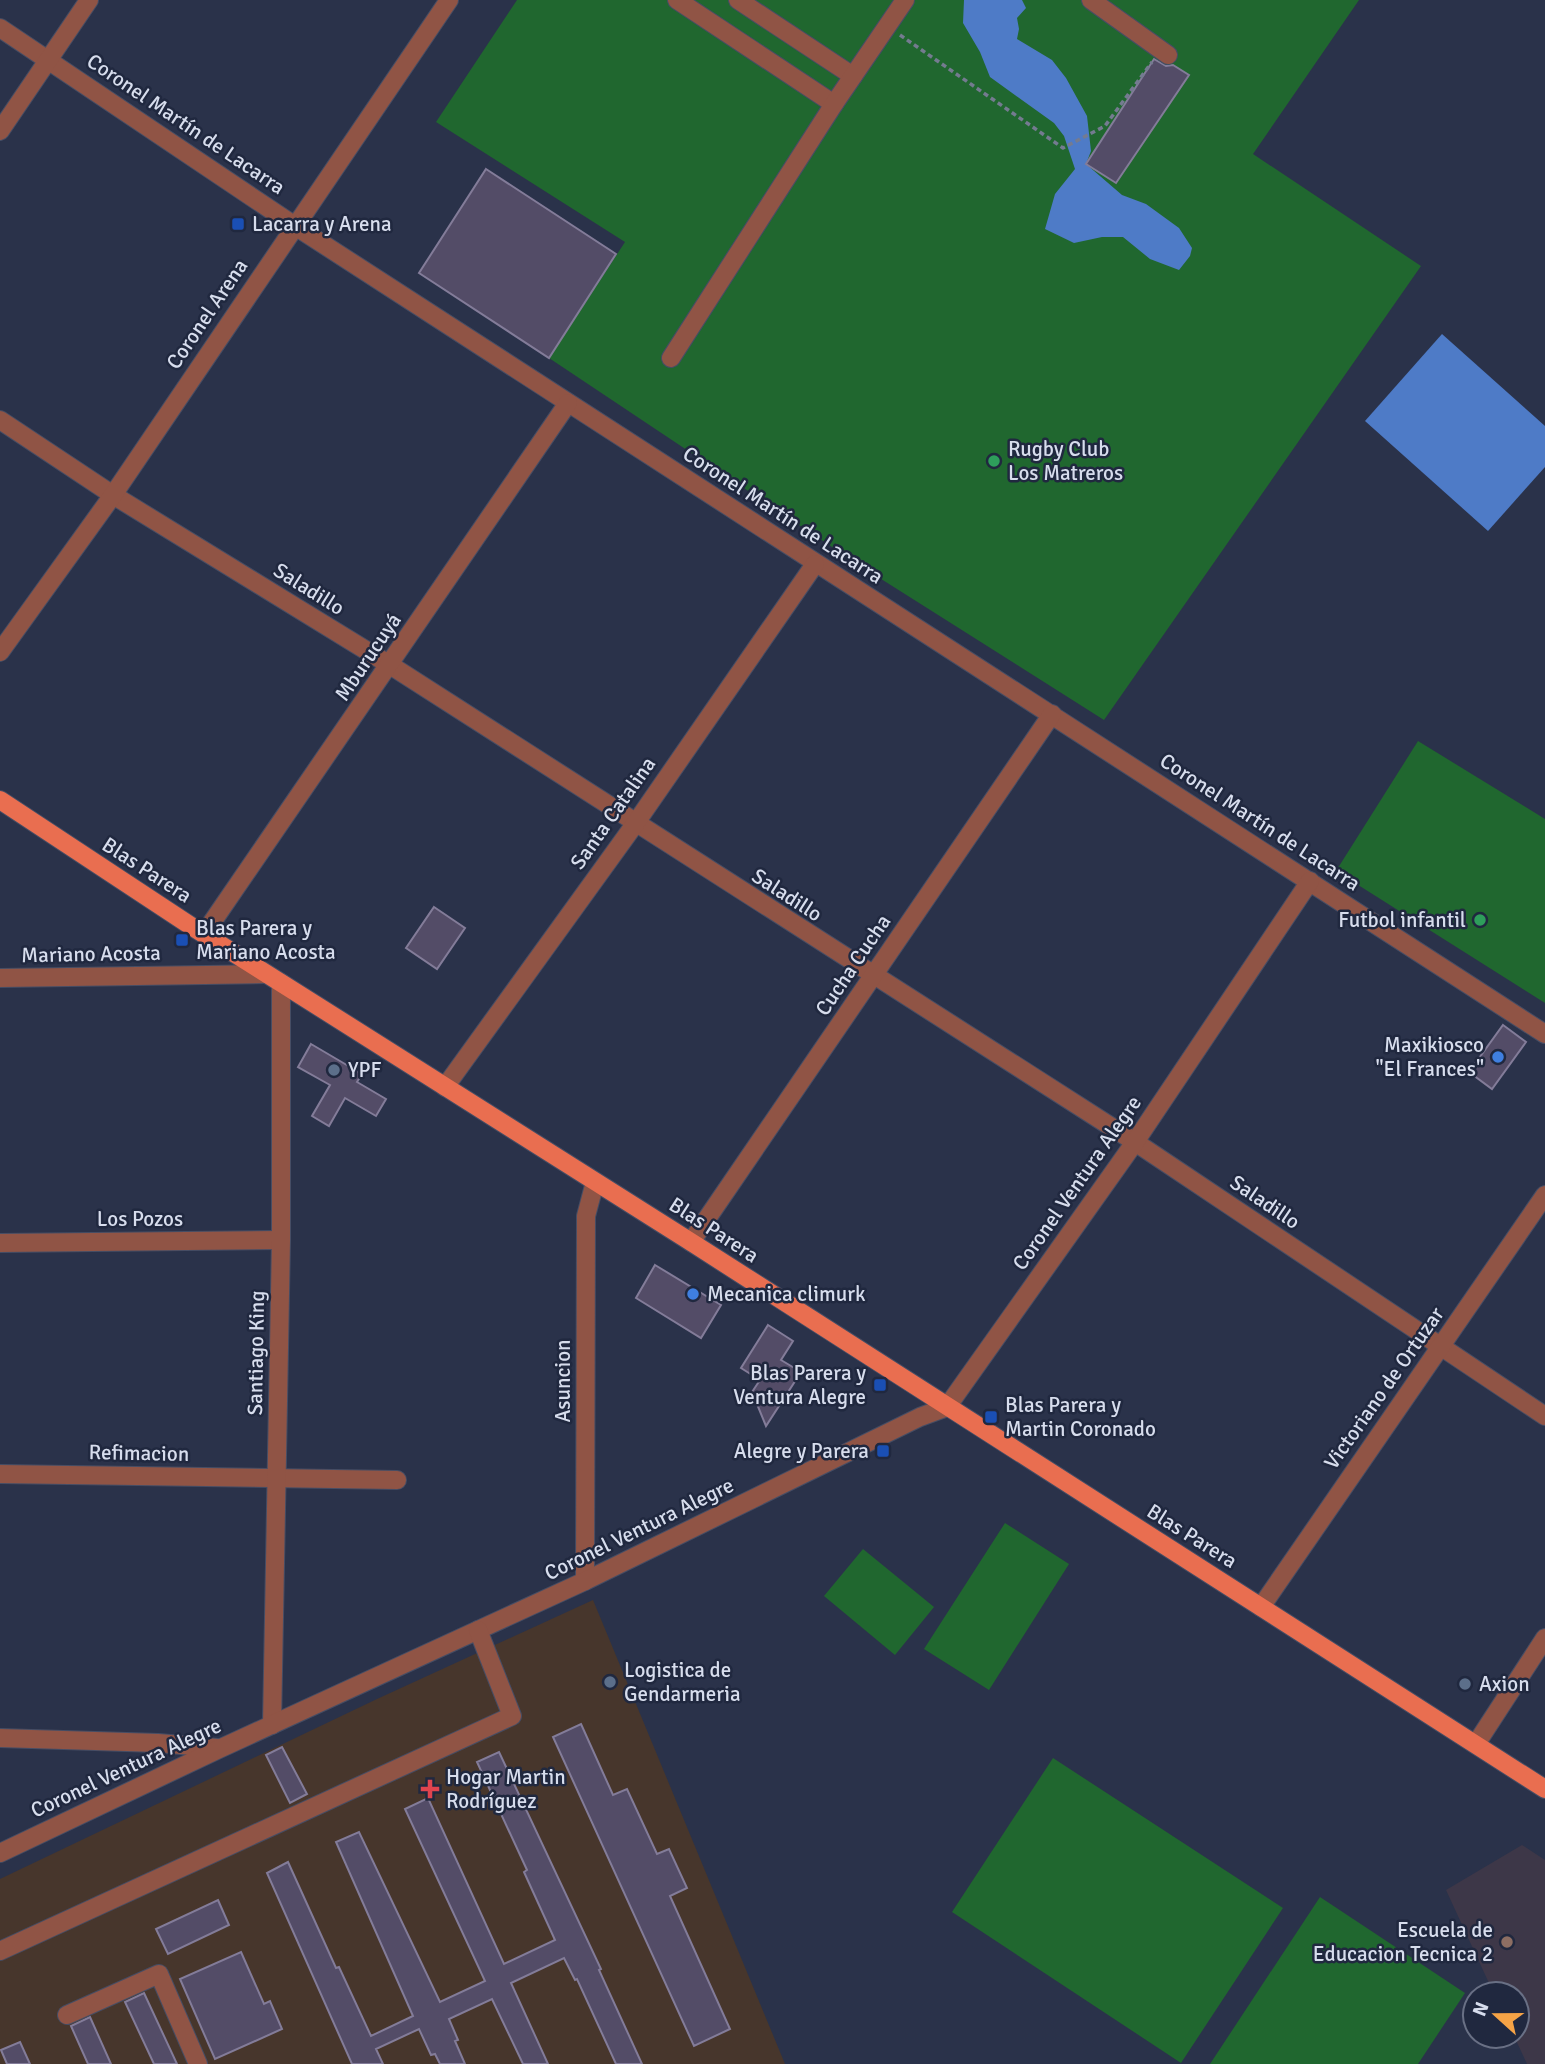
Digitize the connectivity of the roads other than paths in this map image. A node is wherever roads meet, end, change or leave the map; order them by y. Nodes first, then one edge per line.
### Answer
1 (89, 0) edge
2 (450, 0) edge
3 (677, 0) edge
4 (738, 0) edge
5 (905, 0) edge
6 (1091, 0) edge
7 (0, 28) edge
8 (1164, 52) road end
9 (49, 59) junction
10 (853, 76) junction
11 (834, 104) junction
12 (0, 131) edge
13 (295, 226) junction
14 (671, 358) dead end
15 (568, 403) junction
16 (0, 420) edge
17 (113, 495) junction
18 (815, 564) junction
19 (0, 652) edge
20 (390, 666) junction
21 (1052, 714) junction
22 (0, 800) edge
23 (635, 824) junction
24 (1310, 881) junction
25 (204, 934) junction
26 (873, 976) junction
27 (0, 978) edge
28 (273, 978) junction
29 (1545, 1034) edge
30 (445, 1087) junction
31 (1135, 1142) junction
32 (595, 1182) junction
33 (1545, 1195) edge
34 (281, 1240) junction
35 (0, 1242) edge
36 (691, 1242) junction
37 (1440, 1346) junction
38 (947, 1407) junction
39 (1545, 1416) edge
40 (0, 1474) edge
41 (277, 1477) junction
42 (397, 1480) dead end
43 (585, 1581) junction
44 (1261, 1607) junction
45 (478, 1630) junction
46 (1545, 1638) edge
47 (272, 1724) junction
48 (0, 1738) edge
49 (1476, 1744) junction
50 (219, 1749) junction
51 (1545, 1789) edge
52 (0, 1853) edge
53 (0, 1951) edge
54 (66, 2015) dead end
55 (198, 2064) edge

1 - 9 street
2 - 13 street, Coronel Arena
3 - 11 street
4 - 10 street
5 - 10 street
6 - 8 street
7 - 9 street, Coronel Martín de Lacarra
9 - 12 street
9 - 13 street, Coronel Martín de Lacarra
10 - 11 street
11 - 14 street
13 - 15 street, Coronel Martín de Lacarra
13 - 17 street, Coronel Arena
15 - 18 street, Coronel Martín de Lacarra
15 - 20 street, Mburucuyá
16 - 17 street, Saladillo
17 - 19 street, Coronel Arena
17 - 20 street, Saladillo
18 - 21 street, Coronel Martín de Lacarra
18 - 23 street, Santa Catalina
20 - 23 street, Saladillo
20 - 25 street, Mburucuyá
21 - 24 street, Coronel Martín de Lacarra
21 - 26 street, Cucha Cucha
22 - 25 main road, Blas Parera
23 - 26 street, Saladillo
23 - 30 street, Santa Catalina
24 - 29 street, Coronel Martín de Lacarra
24 - 31 street, Coronel Ventura Alegre
25 - 28 main road, Blas Parera
26 - 31 street, Saladillo
26 - 36 street, Cucha Cucha
27 - 28 street, Mariano Acosta
28 - 30 main road, Blas Parera
28 - 34 street, Santiago King
30 - 32 main road, Blas Parera
31 - 37 street, Saladillo
31 - 38 street, Coronel Ventura Alegre
32 - 36 main road, Blas Parera
32 - 43 street, Asuncion
33 - 37 street, Victoriano de Ortuzar
34 - 35 street, Los Pozos
34 - 41 street, Santiago King
36 - 38 main road, Blas Parera
37 - 39 street, Saladillo
37 - 44 street, Victoriano de Ortuzar
38 - 43 street, Coronel Ventura Alegre
38 - 44 main road, Blas Parera
40 - 41 street, Refimacion
41 - 42 street, Refimacion
41 - 47 street, Santiago King
43 - 45 street, Coronel Ventura Alegre
44 - 49 main road, Blas Parera
45 - 47 street, Coronel Ventura Alegre
45 - 53 street
46 - 49 street
47 - 50 street, Coronel Ventura Alegre
48 - 50 street
49 - 51 main road, Blas Parera
50 - 52 street, Coronel Ventura Alegre
54 - 55 street

